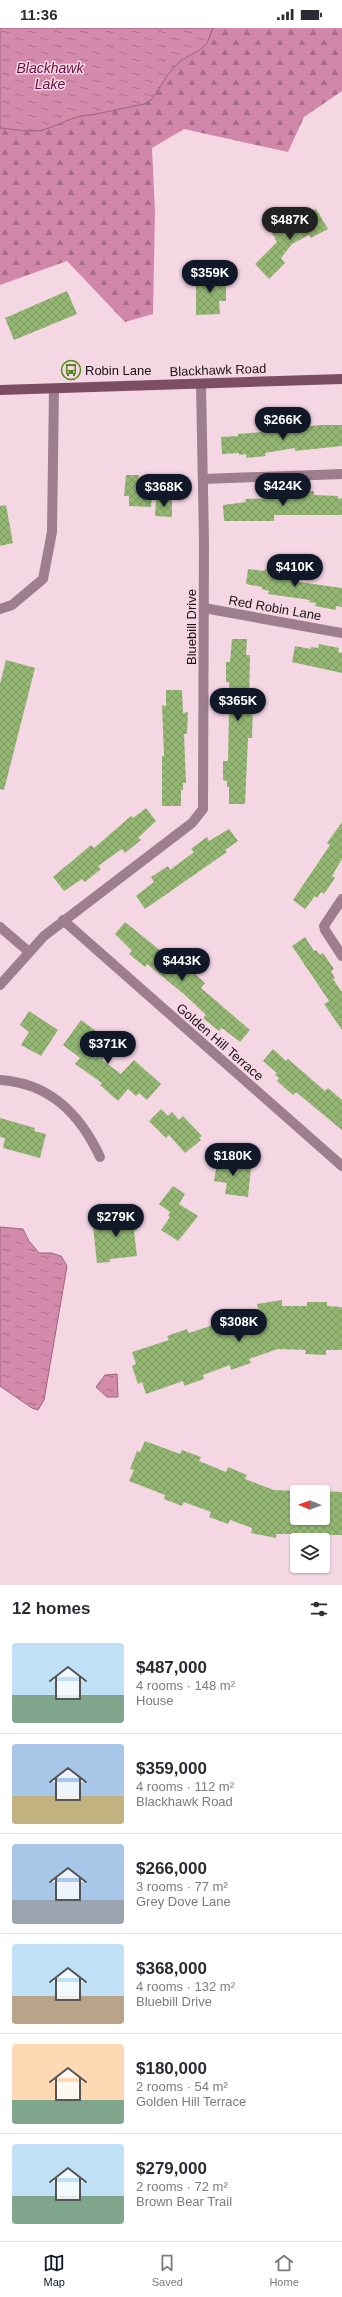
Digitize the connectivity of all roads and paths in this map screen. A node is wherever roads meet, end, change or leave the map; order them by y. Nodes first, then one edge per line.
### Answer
1 (342, 379) edge
2 (201, 384) junction
3 (54, 389) junction
4 (0, 390) edge
5 (342, 474) edge
6 (203, 479) junction
7 (204, 608) junction
8 (0, 609) edge
9 (342, 633) edge
10 (342, 899) edge
11 (63, 920) junction
12 (0, 927) edge
13 (29, 952) junction
14 (342, 956) edge
15 (0, 985) edge
16 (0, 1080) edge
17 (100, 1157) dead end
18 (342, 1166) edge

1 - 2 street, Blackhawk Road
2 - 3 street, Blackhawk Road
2 - 6 street, Bluebill Drive
3 - 4 street, Blackhawk Road
3 - 8 street
5 - 6 street
6 - 7 street, Bluebill Drive
7 - 9 street, Red Robin Lane
7 - 11 street, Bluebill Drive
10 - 14 street
11 - 13 street
11 - 18 street, Golden Hill Terrace
12 - 13 street
13 - 15 street
16 - 17 street

